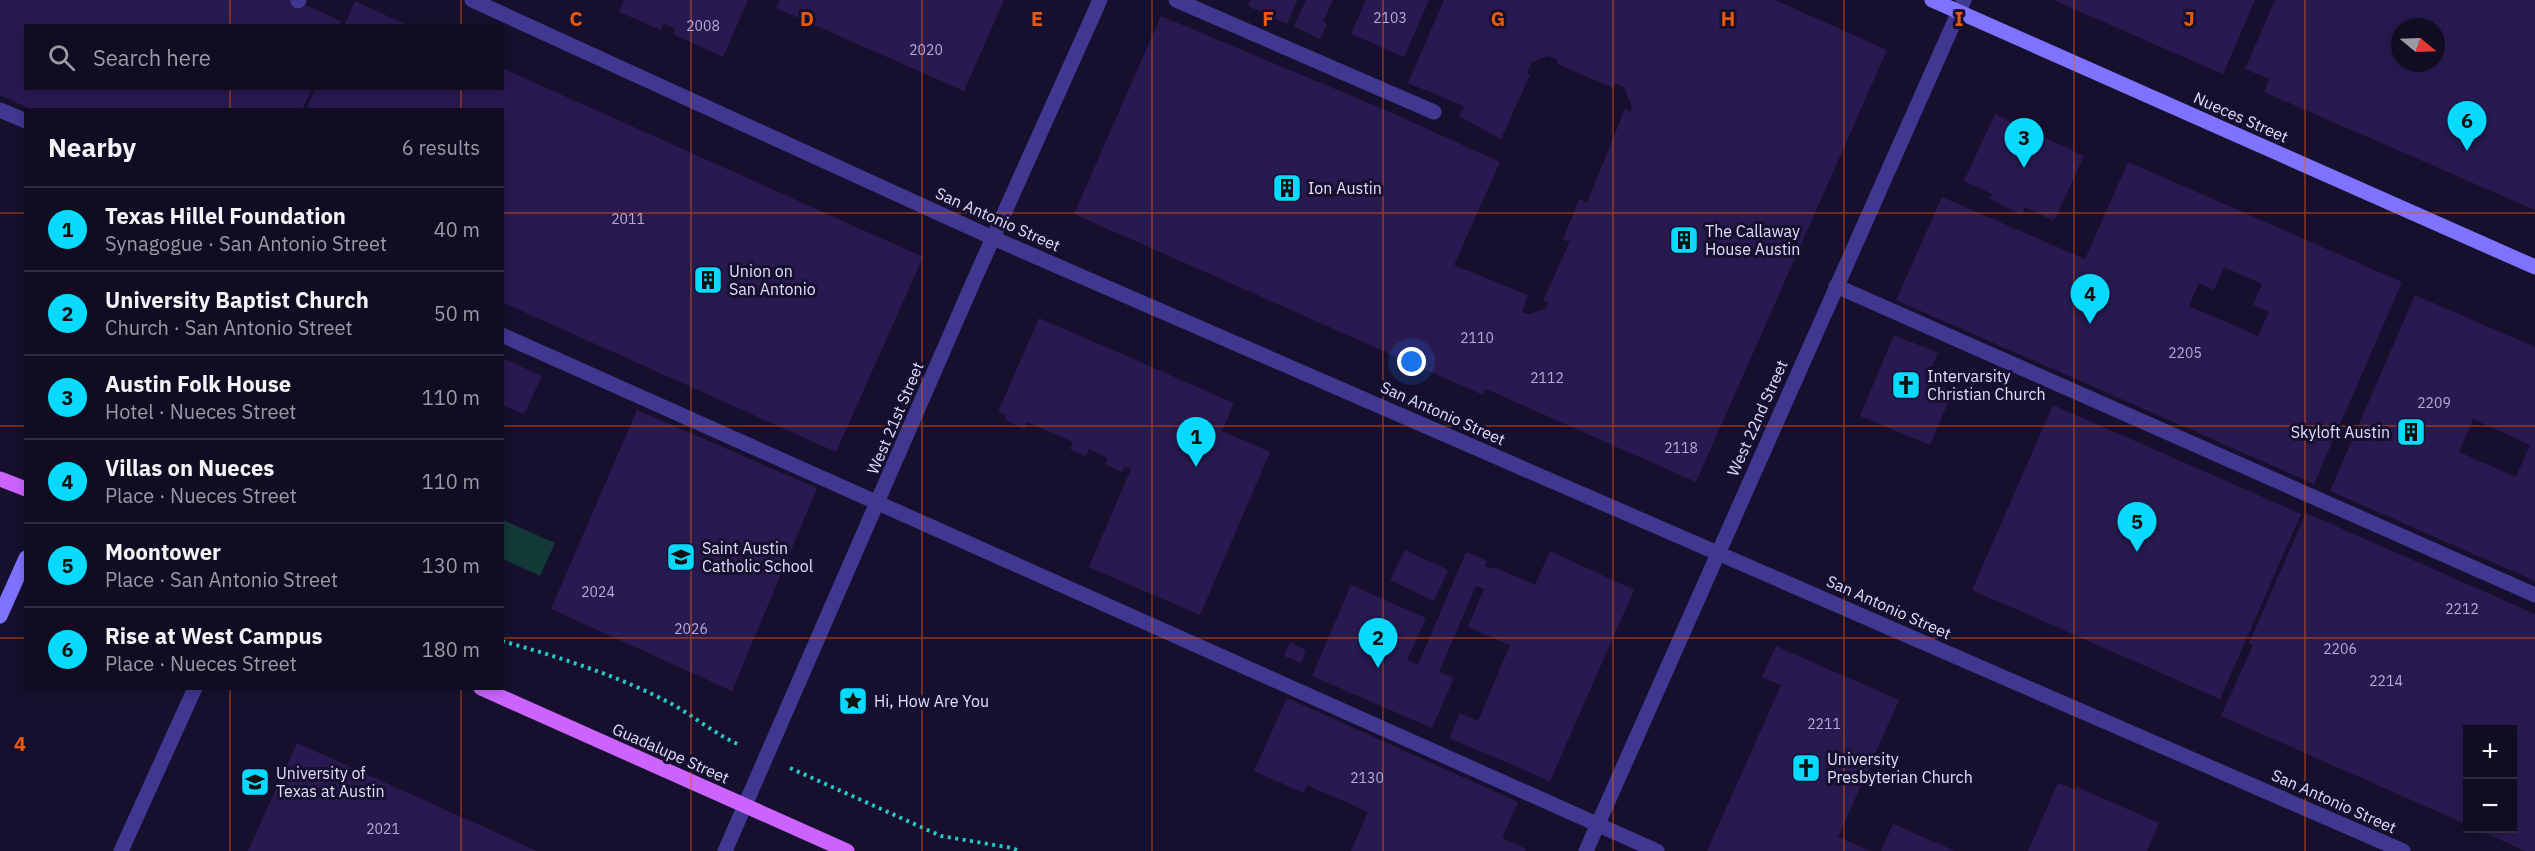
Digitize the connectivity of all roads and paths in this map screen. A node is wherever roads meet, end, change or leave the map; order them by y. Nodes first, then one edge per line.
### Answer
1 (472, 0) edge
2 (1100, 0) edge
3 (1176, 0) edge
4 (1932, 0) edge
5 (1962, 6) edge
6 (0, 110) edge
7 (1434, 112) dead end
8 (24, 120) edge
9 (993, 238) junction
10 (2535, 267) edge
11 (1836, 286) junction
12 (504, 336) edge
13 (0, 479) edge
14 (24, 488) edge
15 (877, 504) junction
16 (1717, 553) junction
17 (24, 562) edge
18 (2535, 595) edge
19 (0, 616) edge
20 (504, 642) edge
21 (194, 690) edge
22 (486, 690) edge
23 (733, 743) dead end
24 (802, 774) dead end
25 (746, 805) junction
26 (1597, 824) junction
27 (122, 851) edge
28 (725, 851) edge
29 (847, 851) edge
30 (1019, 851) edge
31 (1586, 851) edge
32 (1658, 851) edge
33 (2403, 851) edge

1 - 9 street, San Antonio Street
2 - 9 street, West 21st Street
3 - 7 street
4 - 5 street, Nueces Street
5 - 10 street, Nueces Street
5 - 11 street, West 22nd Street
6 - 8 street
9 - 15 street, West 21st Street
9 - 16 street, San Antonio Street
11 - 16 street, West 22nd Street
11 - 18 street
12 - 15 street
13 - 14 main road
15 - 25 street, West 21st Street
15 - 26 street
16 - 26 street, West 22nd Street
16 - 33 street, San Antonio Street
17 - 19 street
20 - 23 path
21 - 27 street
22 - 25 main road, Guadalupe Street
24 - 30 path
25 - 28 street, West 21st Street
25 - 29 main road, Guadalupe Street
26 - 31 street, West 22nd Street
26 - 32 street

